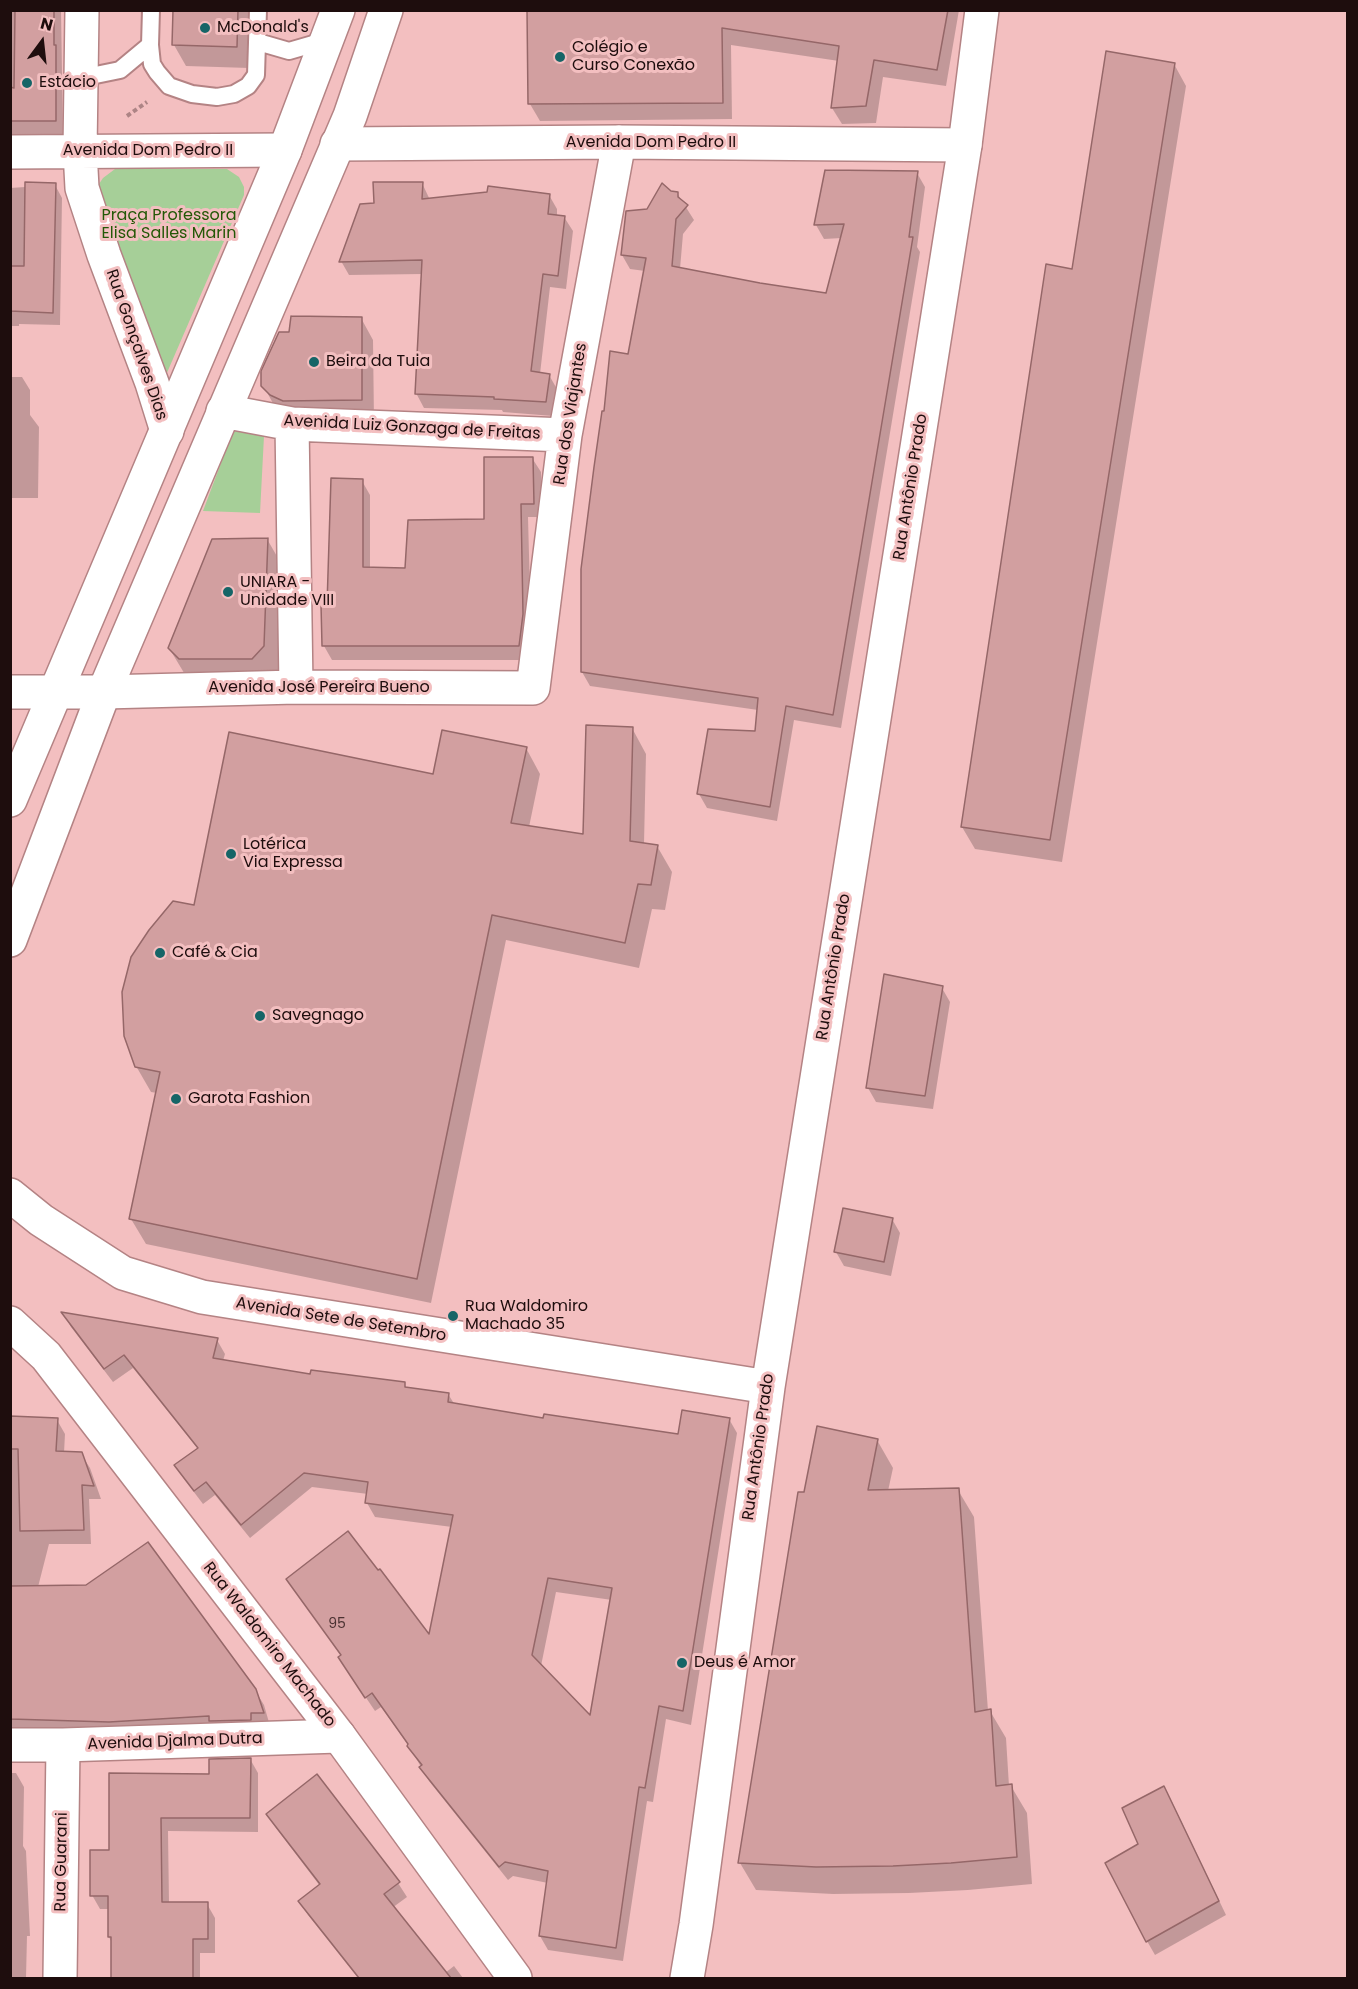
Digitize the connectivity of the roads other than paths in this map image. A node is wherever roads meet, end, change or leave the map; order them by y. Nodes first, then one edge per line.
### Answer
1 (82, 10) edge
2 (151, 10) edge
3 (258, 10) edge
4 (386, 10) edge
5 (982, 10) edge
6 (333, 25) edge
7 (258, 42) junction
8 (150, 45) junction
9 (81, 78) junction
10 (619, 142) junction
11 (337, 144) junction
12 (965, 145) junction
13 (285, 150) junction
14 (80, 151) junction
15 (10, 152) edge
16 (223, 411) junction
17 (292, 424) junction
18 (167, 431) junction
19 (565, 435) junction
20 (296, 687) junction
21 (533, 688) joint
22 (10, 692) edge
23 (104, 692) junction
24 (56, 693) junction
25 (10, 800) edge
26 (10, 940) edge
27 (10, 1195) edge
28 (10, 1323) edge
29 (768, 1387) junction
30 (339, 1736) junction
31 (10, 1745) edge
32 (63, 1745) junction
33 (696, 1925) junction
34 (60, 1978) edge
35 (515, 1978) edge
36 (687, 1978) edge
37 (706, 1978) edge

1 - 9 street, Rua Gonçalves Dias
2 - 8 lane
3 - 7 lane
4 - 11 street
5 - 12 street, Rua Antônio Prado
6 - 7 lane
6 - 13 street
7 - 8 lane
8 - 9 lane
9 - 14 street, Rua Gonçalves Dias
10 - 11 street, Avenida Dom Pedro II
10 - 12 street, Avenida Dom Pedro II
10 - 19 street, Rua dos Viajantes
11 - 16 street
12 - 29 street, Rua Antônio Prado
13 - 14 street, Avenida Dom Pedro II
13 - 18 street
14 - 15 street, Avenida Dom Pedro II
14 - 18 street, Rua Gonçalves Dias
16 - 17 street, Avenida Luiz Gonzaga de Freitas
16 - 23 street
17 - 19 street, Avenida Luiz Gonzaga de Freitas
17 - 20 street
18 - 24 street
19 - 21 street, Rua dos Viajantes
20 - 21 street, Avenida José Pereira Bueno
20 - 23 street, Avenida José Pereira Bueno
22 - 24 street, Avenida José Pereira Bueno
23 - 24 street, Avenida José Pereira Bueno
23 - 26 street
24 - 25 street
27 - 29 street, Avenida Sete de Setembro
28 - 30 street, Rua Waldomiro Machado
29 - 33 street, Rua Antônio Prado
30 - 32 street, Avenida Djalma Dutra
30 - 35 street, Rua Waldomiro Machado
31 - 32 street, Avenida Djalma Dutra
32 - 34 street, Rua Guarani
33 - 36 street, Rua Antônio Prado
33 - 37 street

